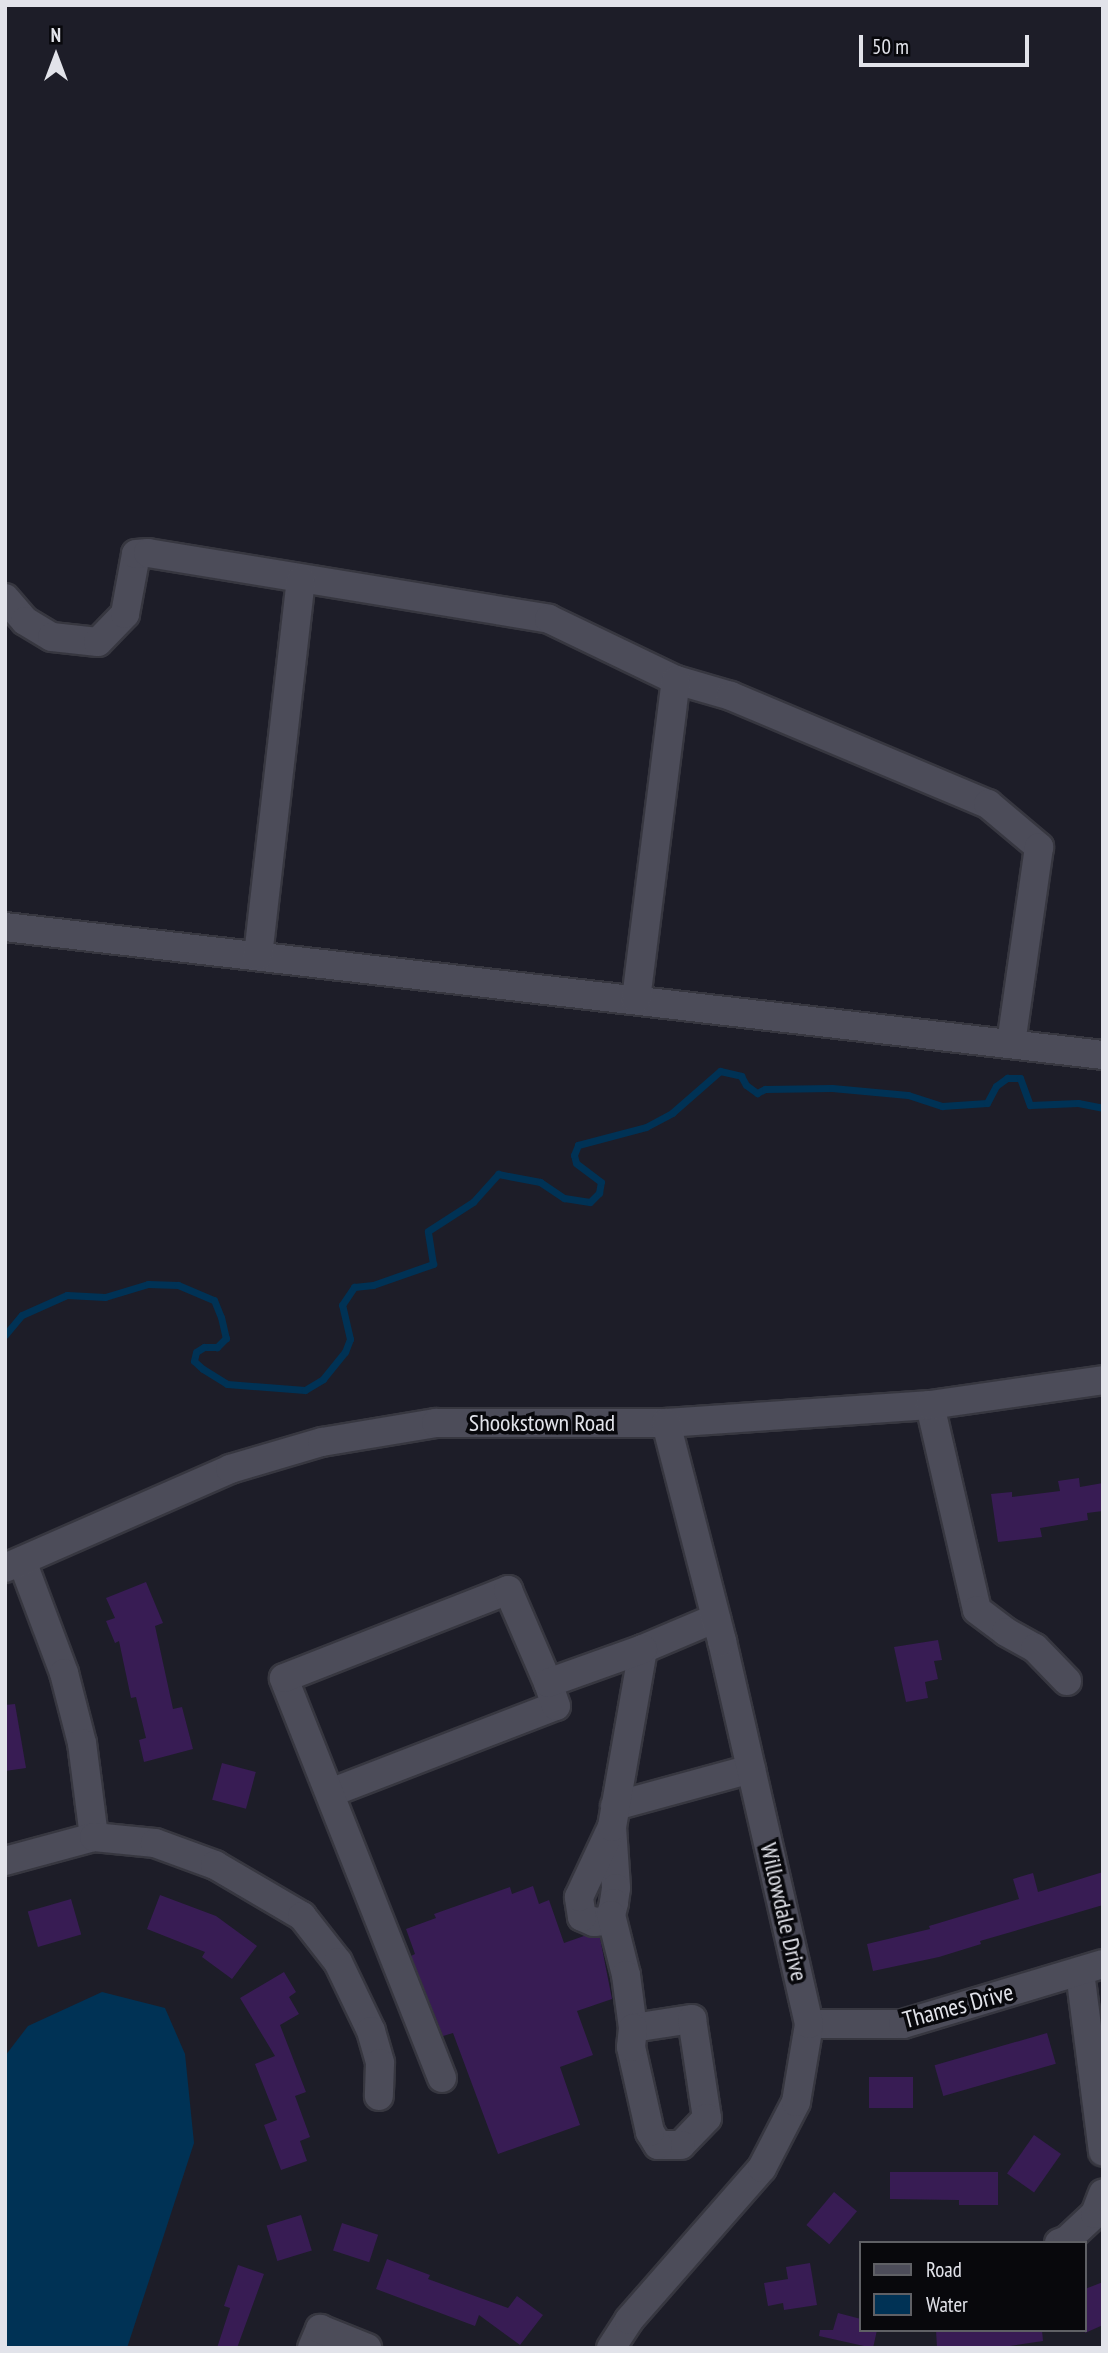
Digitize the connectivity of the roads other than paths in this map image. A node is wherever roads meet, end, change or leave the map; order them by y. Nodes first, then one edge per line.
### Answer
1 (301, 580) junction
2 (5, 598) edge
3 (676, 680) junction
4 (5, 927) edge
5 (258, 956) junction
6 (636, 1000) junction
7 (1011, 1044) junction
8 (1103, 1055) edge
9 (1103, 1380) edge
10 (930, 1405) junction
11 (666, 1423) junction
12 (14, 1565) edge
13 (716, 1618) junction
14 (643, 1649) junction
15 (1067, 1681) dead end
16 (548, 1683) junction
17 (751, 1769) junction
18 (330, 1793) junction
19 (613, 1817) junction
20 (94, 1837) junction
21 (5, 1861) edge
22 (1091, 1968) edge
23 (809, 2024) junction
24 (633, 2028) dead end
25 (442, 2078) dead end
26 (379, 2096) dead end
27 (1103, 2151) edge
28 (1103, 2193) edge
29 (1064, 2241) edge
30 (312, 2348) edge
31 (367, 2348) edge
32 (611, 2348) edge

1 - 2 street
1 - 3 street
1 - 5 street
3 - 6 street
3 - 7 street
4 - 5 street
5 - 6 street
6 - 7 street
7 - 8 street
9 - 10 street, Shookstown Road
10 - 11 street, Shookstown Road
10 - 15 street
11 - 12 street, Shookstown Road
11 - 13 street, Willowdale Drive
12 - 20 street
13 - 14 street
13 - 17 street, Willowdale Drive
14 - 16 street
14 - 19 street
16 - 18 street
16 - 18 street
17 - 19 street
17 - 23 street, Willowdale Drive
18 - 25 street
19 - 24 street
20 - 21 street
20 - 26 street
22 - 23 street, Thames Drive
22 - 27 street
23 - 32 street, Willowdale Drive
28 - 29 street
30 - 31 street

